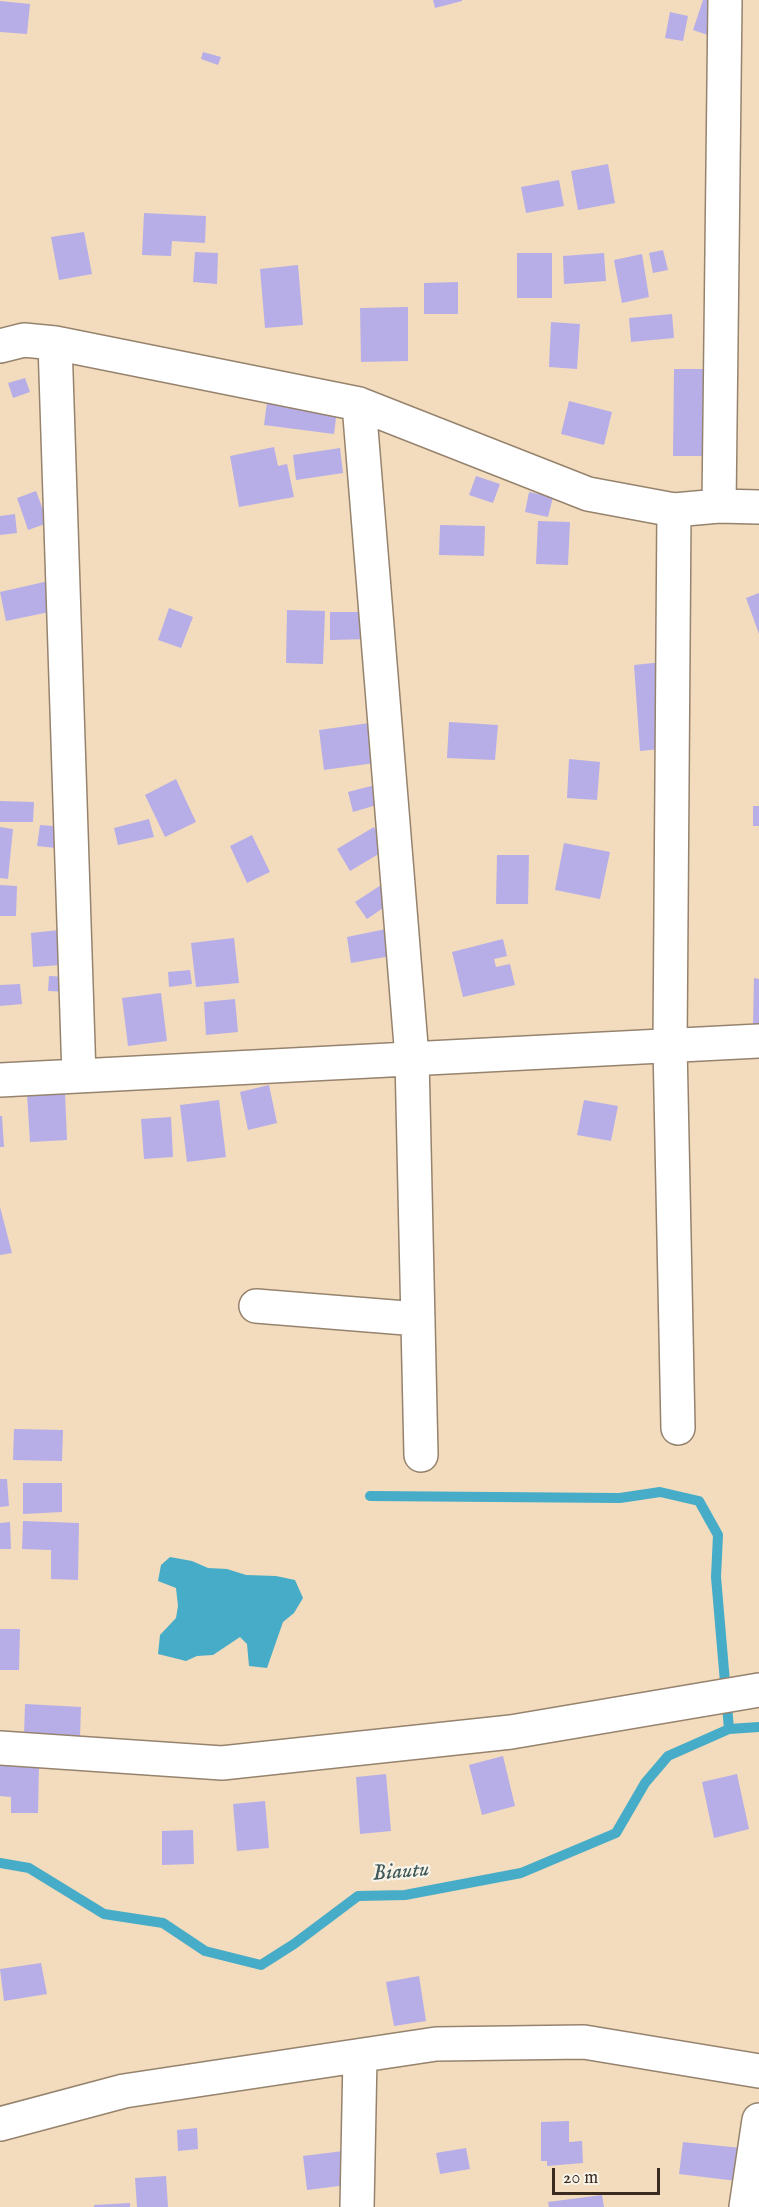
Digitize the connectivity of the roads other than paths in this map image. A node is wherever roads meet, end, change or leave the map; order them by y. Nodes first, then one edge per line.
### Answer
1 (725, 0) edge
2 (20, 339) edge
3 (359, 405) junction
4 (719, 506) junction
5 (759, 507) edge
6 (674, 510) junction
7 (759, 1041) edge
8 (670, 1045) junction
9 (412, 1058) junction
10 (79, 1076) junction
11 (0, 1080) edge
12 (256, 1306) dead end
13 (418, 1319) junction
14 (678, 1428) dead end
15 (421, 1455) dead end
16 (752, 1691) edge
17 (0, 1748) edge
18 (360, 2057) junction
19 (759, 2072) edge
20 (759, 2121) edge
21 (0, 2124) edge
22 (357, 2207) edge
23 (746, 2207) edge

1 - 4 street
2 - 3 street
2 - 10 street
3 - 6 street
3 - 9 street
4 - 5 street
4 - 6 street
6 - 8 street
7 - 8 street
8 - 9 street
8 - 14 street
9 - 10 street
9 - 13 street
10 - 11 street
12 - 13 street
13 - 15 street
16 - 17 street
18 - 19 street
18 - 21 street
18 - 22 street
20 - 23 street

